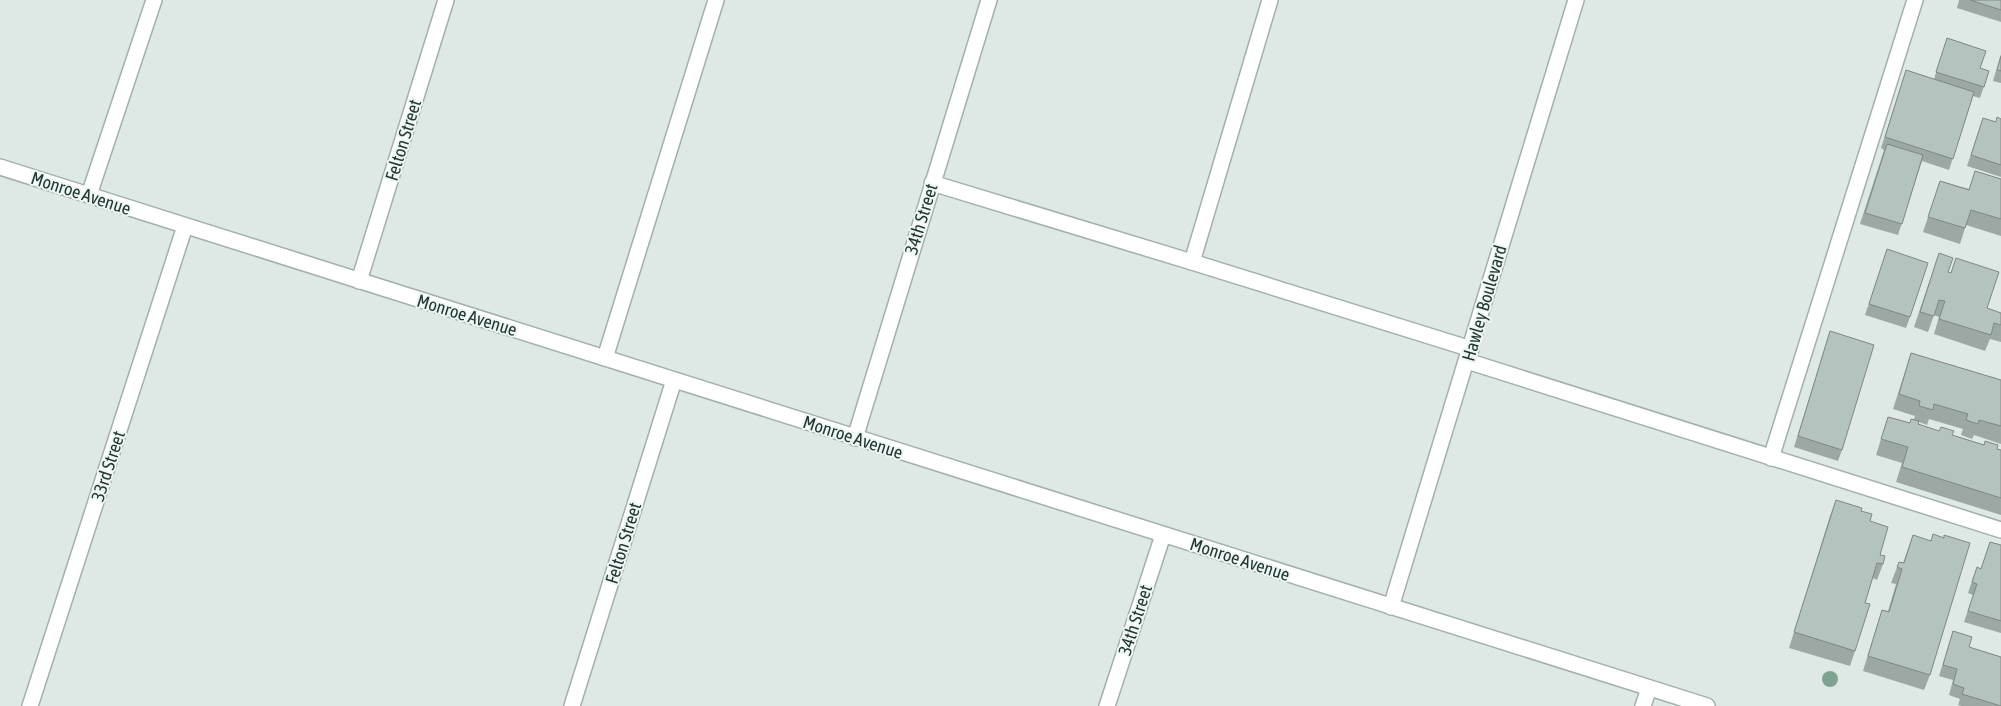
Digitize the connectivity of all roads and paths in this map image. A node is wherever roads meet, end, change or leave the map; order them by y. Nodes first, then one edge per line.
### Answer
1 (154, 0) edge
2 (446, 0) edge
3 (716, 0) edge
4 (989, 0) edge
5 (1270, 0) edge
6 (1576, 0) edge
7 (1915, 0) edge
8 (0, 167) edge
9 (932, 183) junction
10 (89, 195) junction
11 (186, 226) junction
12 (1192, 262) junction
13 (359, 281) junction
14 (1469, 355) junction
15 (605, 358) junction
16 (674, 380) junction
17 (855, 438) junction
18 (1772, 458) junction
19 (2001, 530) edge
20 (1163, 535) junction
21 (1391, 607) junction
22 (1649, 688) junction
23 (30, 706) edge
24 (572, 706) edge
25 (1107, 706) edge
26 (1643, 706) edge
27 (1707, 706) edge

1 - 10 street
2 - 13 street, Felton Street
3 - 15 street
4 - 9 street, 34th Street
5 - 12 street
6 - 14 street, Hawley Boulevard
7 - 18 street
8 - 10 street, Monroe Avenue
9 - 12 street
9 - 17 street, 34th Street
10 - 11 street, Monroe Avenue
11 - 13 street, Monroe Avenue
11 - 23 street, 33rd Street
12 - 14 street
13 - 15 street, Monroe Avenue
14 - 18 street
14 - 21 street, Hawley Boulevard
15 - 16 street, Monroe Avenue
16 - 17 street, Monroe Avenue
16 - 24 street, Felton Street
17 - 20 street, Monroe Avenue
18 - 19 street
20 - 21 street, Monroe Avenue
20 - 25 street, 34th Street
21 - 22 street, Monroe Avenue
22 - 26 street
22 - 27 street, Monroe Avenue

